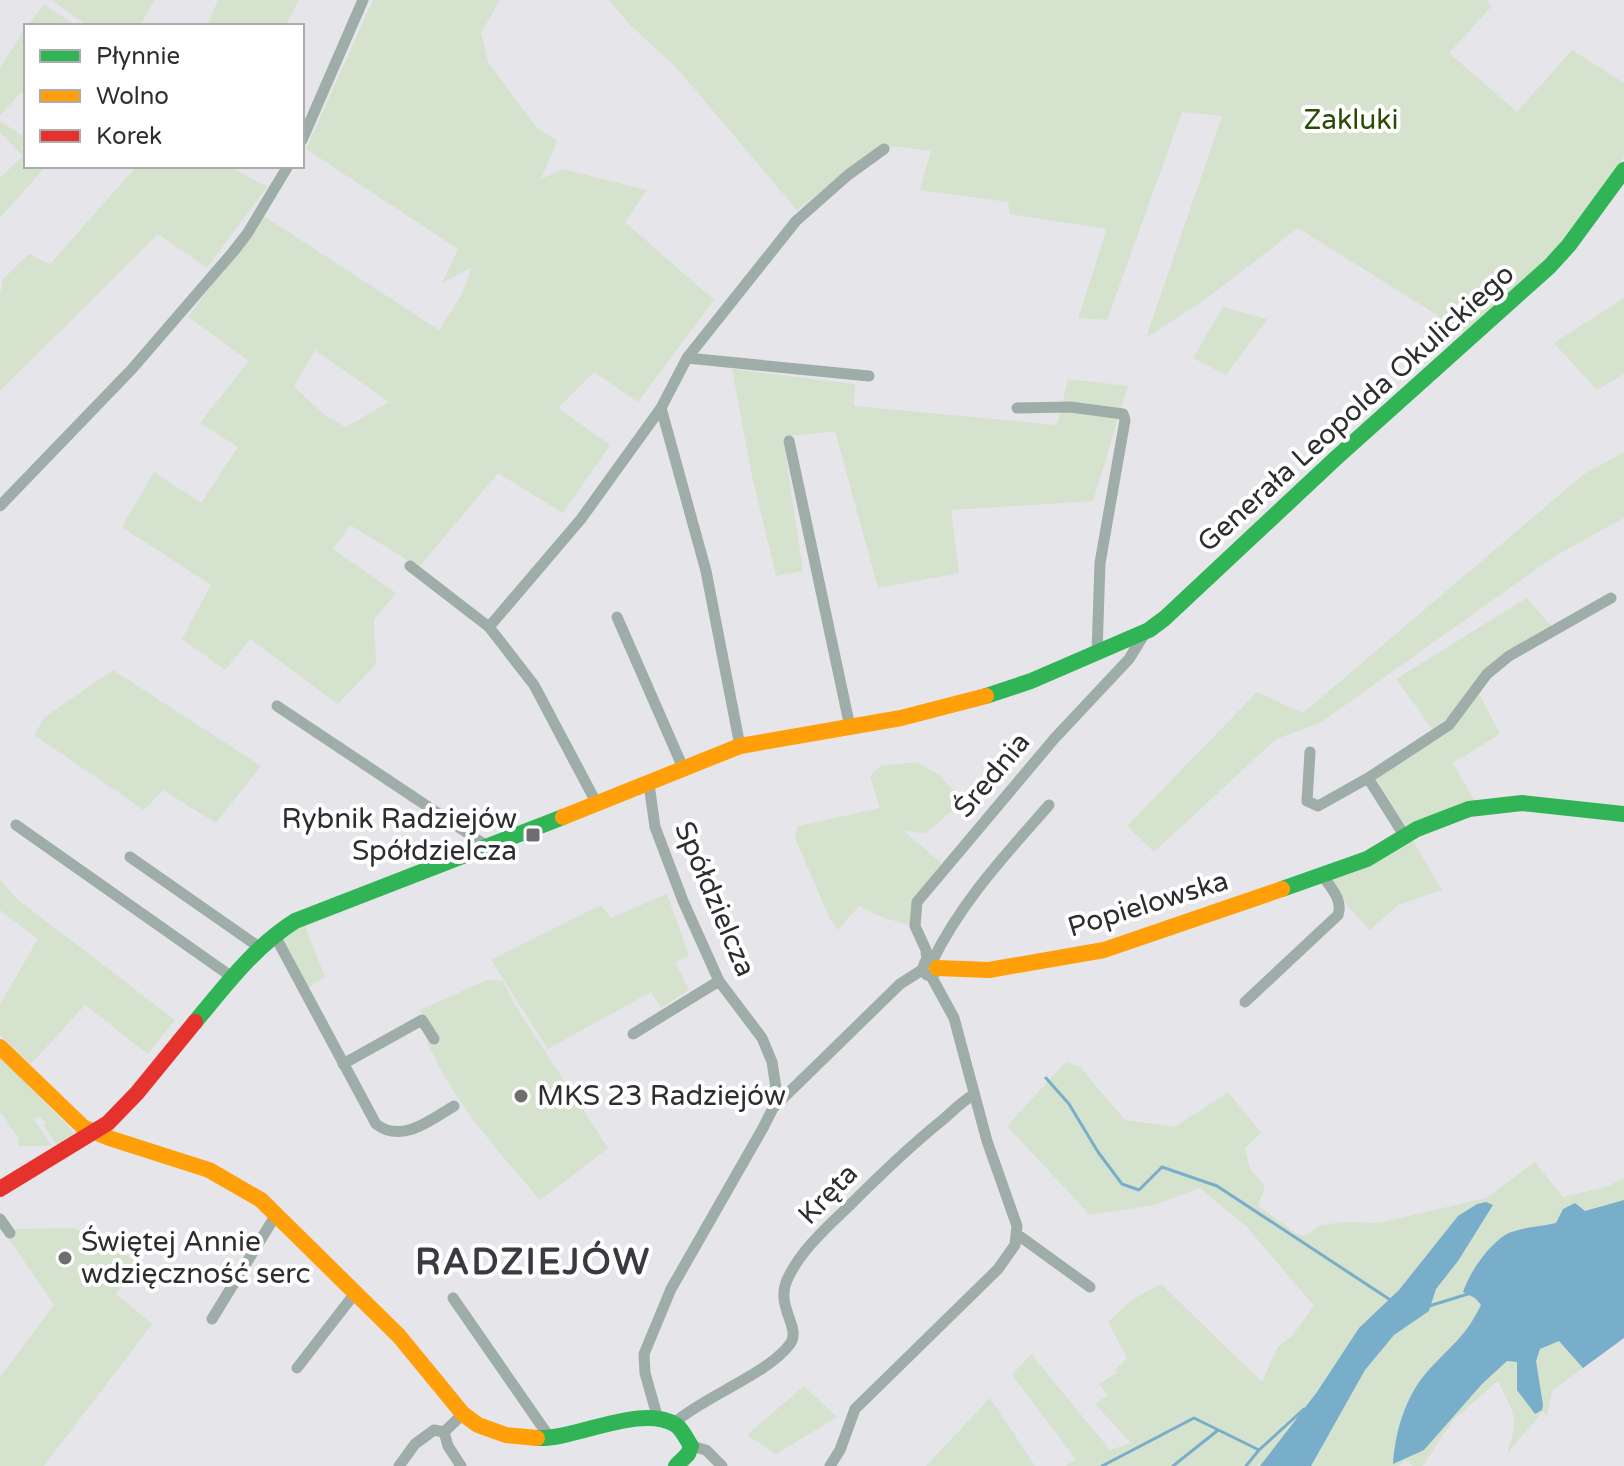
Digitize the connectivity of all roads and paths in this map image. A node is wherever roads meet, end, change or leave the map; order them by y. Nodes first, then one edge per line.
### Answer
1 (363, 0) edge
2 (304, 135) edge
3 (884, 149) dead end
4 (287, 168) edge
5 (1624, 170) edge
6 (687, 358) junction
7 (869, 376) dead end
8 (661, 408) junction
9 (1017, 408) dead end
10 (789, 441) dead end
11 (0, 506) edge
12 (410, 566) dead end
13 (1611, 598) dead end
14 (617, 617) dead end
15 (489, 627) junction
16 (1145, 633) junction
17 (1097, 653) junction
18 (277, 706) dead end
19 (850, 727) junction
20 (740, 746) junction
21 (1310, 752) dead end
22 (684, 770) junction
23 (1368, 778) junction
24 (649, 784) junction
25 (597, 804) junction
26 (1049, 805) dead end
27 (1624, 814) edge
28 (16, 825) dead end
29 (1404, 835) junction
30 (487, 846) junction
31 (130, 857) dead end
32 (1323, 876) junction
33 (274, 934) junction
34 (259, 947) junction
35 (930, 967) junction
36 (232, 977) junction
37 (719, 981) junction
38 (1245, 1002) dead end
39 (633, 1034) dead end
40 (434, 1039) dead end
41 (0, 1047) edge
42 (343, 1064) junction
43 (973, 1095) junction
44 (454, 1106) dead end
45 (773, 1108) junction
46 (95, 1133) junction
47 (0, 1189) edge
48 (277, 1213) junction
49 (0, 1219) edge
50 (10, 1233) dead end
51 (1018, 1235) junction
52 (1090, 1287) dead end
53 (356, 1292) junction
54 (453, 1298) dead end
55 (212, 1319) dead end
56 (297, 1368) dead end
57 (463, 1414) junction
58 (666, 1421) junction
59 (444, 1432) junction
60 (550, 1438) junction
61 (691, 1446) junction
62 (399, 1466) edge
63 (461, 1466) edge
64 (676, 1466) edge
65 (722, 1466) edge
66 (830, 1466) edge

1 - 2 street
3 - 6 street
4 - 11 street
5 - 16 street, Generała Leopolda Okulickiego
6 - 7 street
6 - 8 street
8 - 15 street
8 - 20 street
9 - 17 street
10 - 19 street
12 - 15 street
13 - 23 street
14 - 22 street
15 - 25 street
16 - 17 street, Generała Leopolda Okulickiego
16 - 35 street, Średnia
17 - 19 street, Generała Leopolda Okulickiego
18 - 30 street
19 - 20 street, Generała Leopolda Okulickiego
20 - 22 street, Generała Leopolda Okulickiego
21 - 23 street
22 - 24 street, Generała Leopolda Okulickiego
23 - 29 street
24 - 25 street, Generała Leopolda Okulickiego
24 - 37 street, Spółdzielcza
25 - 30 street, Generała Leopolda Okulickiego
26 - 35 street
27 - 29 street, Popielowska
28 - 36 street
29 - 32 street, Popielowska
30 - 33 street, Generała Leopolda Okulickiego
31 - 34 street
32 - 35 street, Popielowska
32 - 38 street
33 - 34 street, Generała Leopolda Okulickiego
33 - 42 street
34 - 36 street, Generała Leopolda Okulickiego
35 - 43 street
35 - 45 street
36 - 46 street, Generała Leopolda Okulickiego
37 - 39 street
37 - 45 street, Spółdzielcza
40 - 42 street
41 - 46 street
42 - 44 street
43 - 51 street
43 - 58 street, Kręta
45 - 58 street, Spółdzielcza
46 - 47 street, Generała Leopolda Okulickiego
46 - 48 street
48 - 53 street
48 - 55 street
49 - 50 street
51 - 52 street
51 - 66 street
53 - 56 street
53 - 57 street
54 - 60 street
57 - 59 street
57 - 60 street
58 - 60 street
58 - 61 street
59 - 62 street
59 - 63 street
61 - 64 street
61 - 65 street

